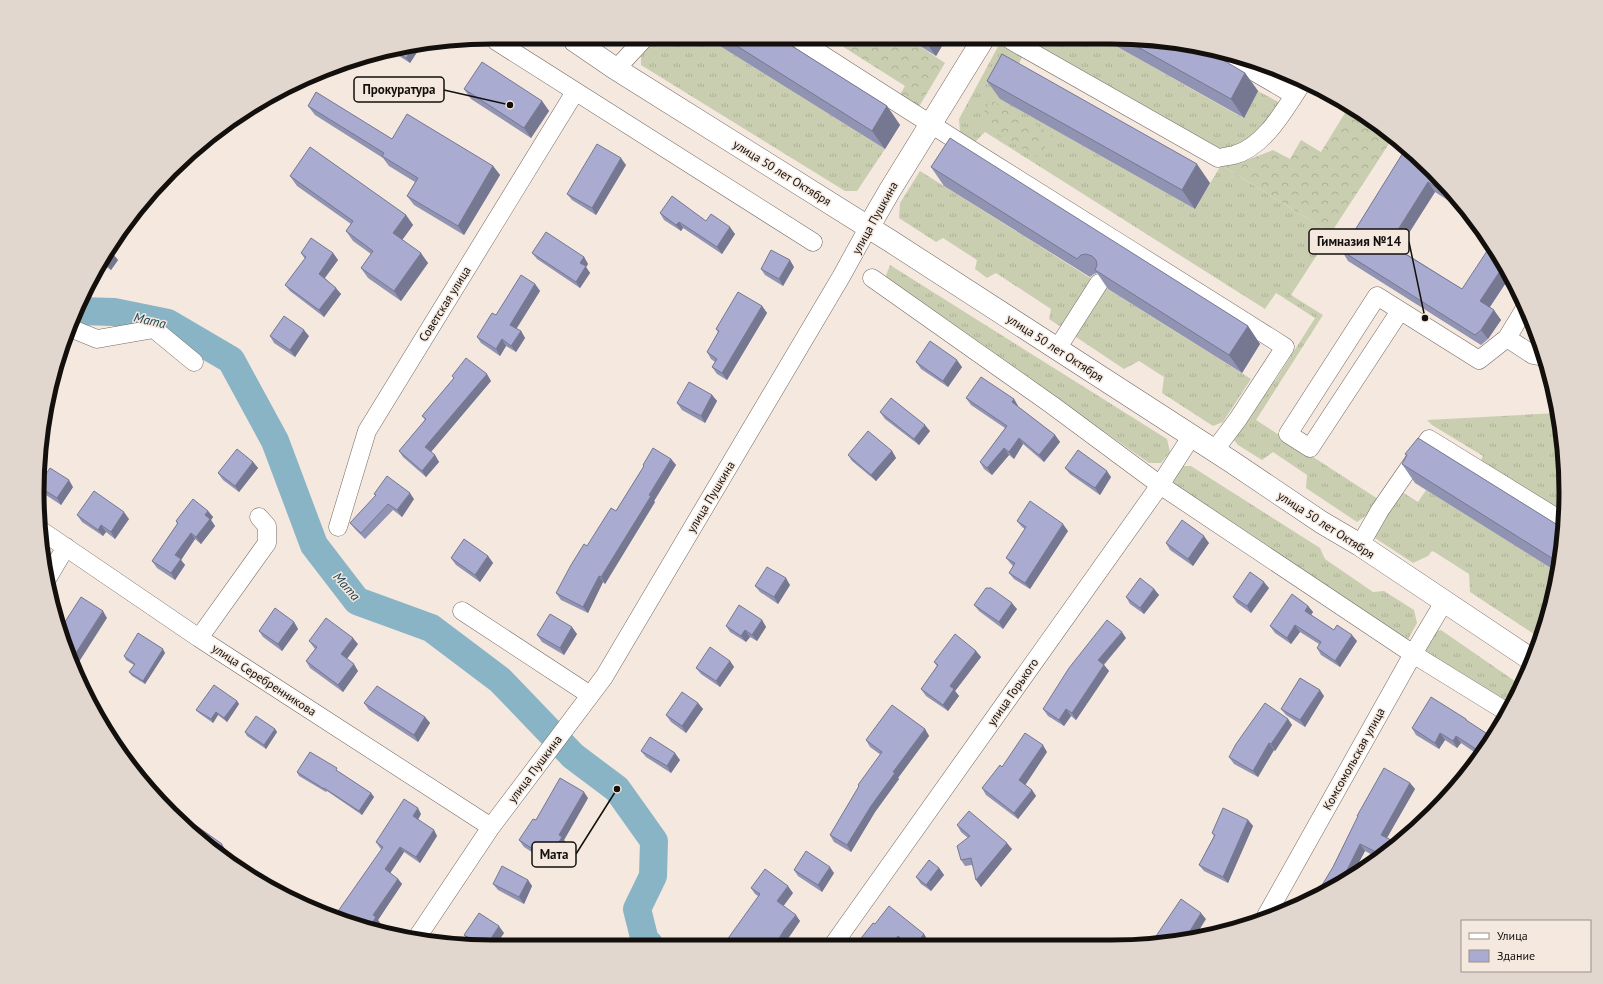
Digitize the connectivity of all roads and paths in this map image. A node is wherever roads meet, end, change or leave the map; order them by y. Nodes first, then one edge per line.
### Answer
1 (501, 44) edge
2 (579, 44) edge
3 (639, 44) edge
4 (806, 44) edge
5 (980, 44) edge
6 (1017, 44) edge
7 (1250, 66) edge
8 (616, 69) junction
9 (1298, 88) edge
10 (575, 92) junction
11 (930, 125) junction
12 (868, 228) junction
13 (813, 242) dead end
14 (872, 278) dead end
15 (1099, 283) edge
16 (1400, 310) junction
17 (1522, 314) edge
18 (75, 330) edge
19 (1507, 338) junction
20 (1057, 349) junction
21 (1538, 356) edge
22 (194, 362) dead end
23 (1191, 437) junction
24 (1214, 451) junction
25 (1160, 485) junction
26 (259, 517) dead end
27 (1558, 519) edge
28 (338, 527) dead end
29 (46, 534) edge
30 (1360, 545) junction
31 (66, 547) junction
32 (52, 571) edge
33 (1444, 602) junction
34 (462, 610) dead end
35 (199, 638) junction
36 (1413, 654) junction
37 (1527, 657) edge
38 (590, 696) junction
39 (1503, 709) edge
40 (491, 827) junction
41 (1269, 911) edge
42 (420, 934) edge
43 (837, 940) edge

1 - 10 street
2 - 8 main road, улица 50 лет Октября
3 - 8 street
4 - 11 street
5 - 11 main road, улица Пушкина
6 - 9 street
7 - 9 street
8 - 12 main road, улица 50 лет Октября
10 - 13 street
10 - 28 street, Советская улица
11 - 12 main road, улица Пушкина
11 - 24 street
12 - 20 main road, улица 50 лет Октября
12 - 38 street, улица Пушкина
14 - 25 street
15 - 20 street
16 - 16 street
16 - 19 street
17 - 19 street
18 - 22 street
19 - 21 street
20 - 23 main road, улица 50 лет Октября
23 - 24 main road, улица 50 лет Октября
23 - 25 street, улица Горького
24 - 30 main road, улица 50 лет Октября
25 - 36 street
25 - 43 street, улица Горького
26 - 35 street
27 - 30 street
29 - 31 street, улица Серебренникова
30 - 33 main road, улица 50 лет Октября
31 - 32 street
31 - 35 street, улица Серебренникова
33 - 36 street, Комсомольская улица
33 - 37 main road, улица 50 лет Октября
34 - 38 street
35 - 40 street, улица Серебренникова
36 - 39 street
36 - 41 street, Комсомольская улица
38 - 40 street, улица Пушкина
40 - 42 street, улица Пушкина

